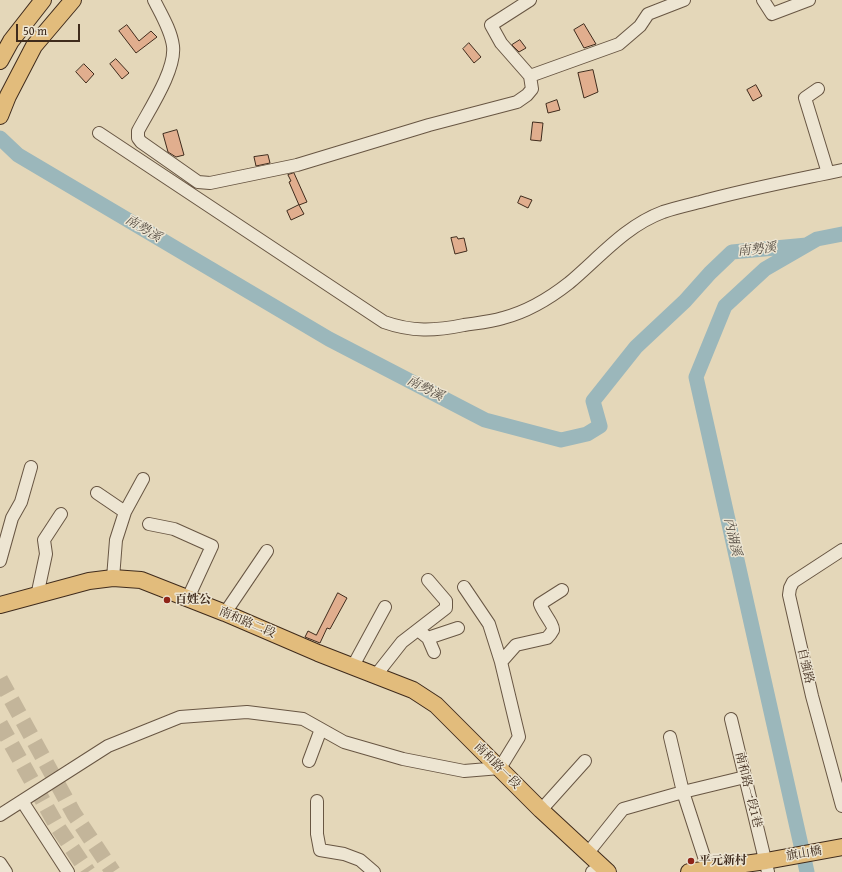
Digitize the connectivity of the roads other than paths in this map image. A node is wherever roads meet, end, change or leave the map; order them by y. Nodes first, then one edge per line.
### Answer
1 (43, 0) edge
2 (73, 0) edge
3 (154, 0) edge
4 (530, 0) edge
5 (684, 0) edge
6 (763, 0) edge
7 (809, 0) edge
8 (0, 60) edge
9 (530, 76) junction
10 (818, 88) dead end
11 (0, 116) edge
12 (99, 132) dead end
13 (842, 170) edge
14 (828, 173) junction
15 (31, 467) dead end
16 (143, 479) dead end
17 (97, 493) dead end
18 (125, 512) junction
19 (61, 514) dead end
20 (149, 524) dead end
21 (842, 550) edge
22 (267, 551) dead end
23 (0, 561) edge
24 (113, 578) junction
25 (428, 580) dead end
26 (464, 587) dead end
27 (562, 590) dead end
28 (37, 596) junction
29 (188, 598) junction
30 (0, 605) edge
31 (385, 608) dead end
32 (225, 613) junction
33 (458, 628) dead end
34 (418, 630) junction
35 (428, 638) junction
36 (434, 652) dead end
37 (501, 662) junction
38 (353, 666) junction
39 (376, 675) junction
40 (731, 719) dead end
41 (321, 729) junction
42 (670, 736) dead end
43 (309, 761) dead end
44 (585, 761) dead end
45 (500, 768) junction
46 (745, 777) junction
47 (683, 792) junction
48 (317, 801) dead end
49 (22, 802) junction
50 (842, 806) edge
51 (541, 810) junction
52 (0, 816) edge
53 (842, 847) edge
54 (588, 854) junction
55 (0, 863) edge
56 (767, 866) edge
57 (601, 871) edge
58 (709, 871) edge
59 (6, 872) edge
60 (68, 872) edge
61 (374, 872) edge
62 (689, 872) edge

1 - 8 main road
2 - 11 main road
3 - 9 street
4 - 9 street
5 - 9 street
6 - 7 street
10 - 14 street
12 - 14 street
13 - 14 street
15 - 23 street
16 - 18 street
17 - 18 street
18 - 24 street
19 - 28 street
20 - 29 street
21 - 50 street, 自強路
22 - 32 street
24 - 28 main road, 南和路二段
24 - 29 main road, 南和路二段
25 - 34 street
26 - 37 street
27 - 37 street
28 - 30 main road, 南和路二段
29 - 32 main road, 南和路二段
31 - 38 street
32 - 38 main road, 南和路二段
33 - 35 street
34 - 35 street
34 - 39 street
35 - 36 street
37 - 45 street
38 - 39 main road, 南和路二段
39 - 45 main road, 南和路一段
40 - 46 street, 南和路一段1巷
41 - 43 street
41 - 45 street
41 - 49 street
42 - 47 street
44 - 51 street
45 - 51 main road, 南和路一段
46 - 47 street
46 - 56 street, 南和路一段1巷
47 - 54 street
47 - 58 street
48 - 61 street
49 - 52 street
49 - 60 street
51 - 54 main road, 南和路一段
53 - 56 main road, 旗山橋
54 - 57 main road, 南和路一段
55 - 59 street
56 - 58 main road
58 - 62 main road

